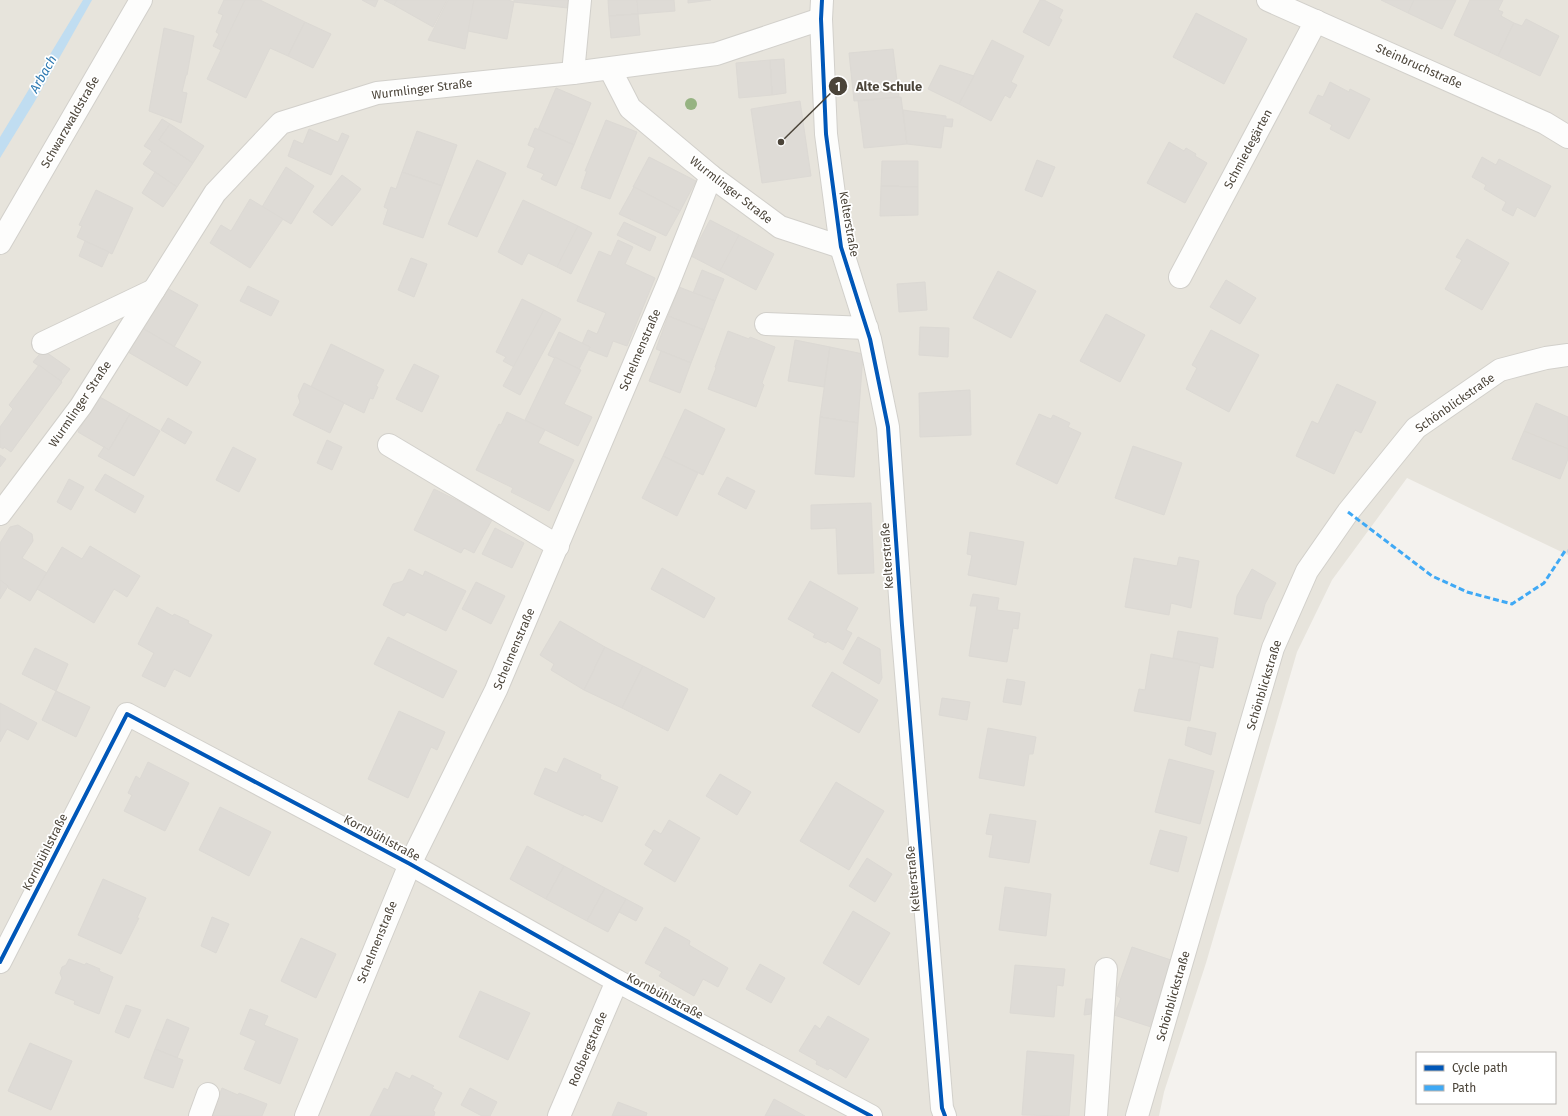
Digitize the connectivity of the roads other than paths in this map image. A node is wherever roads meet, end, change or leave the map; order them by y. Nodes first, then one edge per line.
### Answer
1 (141, 0) edge
2 (580, 0) edge
3 (1268, 0) edge
4 (822, 9) edge
5 (1316, 21) junction
6 (610, 69) junction
7 (573, 73) junction
8 (1568, 138) edge
9 (711, 176) junction
10 (0, 243) edge
11 (840, 247) junction
12 (1180, 277) dead end
13 (154, 290) junction
14 (766, 324) dead end
15 (867, 328) junction
16 (43, 343) dead end
17 (1568, 355) edge
18 (389, 445) dead end
19 (0, 514) edge
20 (558, 546) junction
21 (410, 864) junction
22 (0, 962) edge
23 (1106, 969) dead end
24 (617, 981) junction
25 (208, 1094) dead end
26 (940, 1113) edge
27 (200, 1116) edge
28 (306, 1116) edge
29 (559, 1116) edge
30 (871, 1116) edge
31 (1096, 1116) edge
32 (1137, 1116) edge

1 - 10 street, Schwarzwaldstraße
2 - 7 street
3 - 5 street, Steinbruchstraße
4 - 6 street, Wurmlinger Straße
4 - 11 street, Kelterstraße
5 - 8 street, Steinbruchstraße
5 - 12 street, Schmiedegärten
6 - 7 street, Wurmlinger Straße
6 - 9 street, Wurmlinger Straße
7 - 13 street, Wurmlinger Straße
9 - 11 street, Wurmlinger Straße
9 - 20 street, Schelmenstraße
11 - 15 street, Kelterstraße
13 - 16 street
13 - 19 street, Wurmlinger Straße
14 - 15 street
15 - 26 street, Kelterstraße
17 - 32 street, Schönblickstraße
18 - 20 street
20 - 21 street, Schelmenstraße
21 - 22 street, Kornbühlstraße
21 - 24 street, Kornbühlstraße
21 - 28 street, Schelmenstraße
23 - 31 street
24 - 29 street, Roßbergstraße
24 - 30 street, Kornbühlstraße
25 - 27 street

